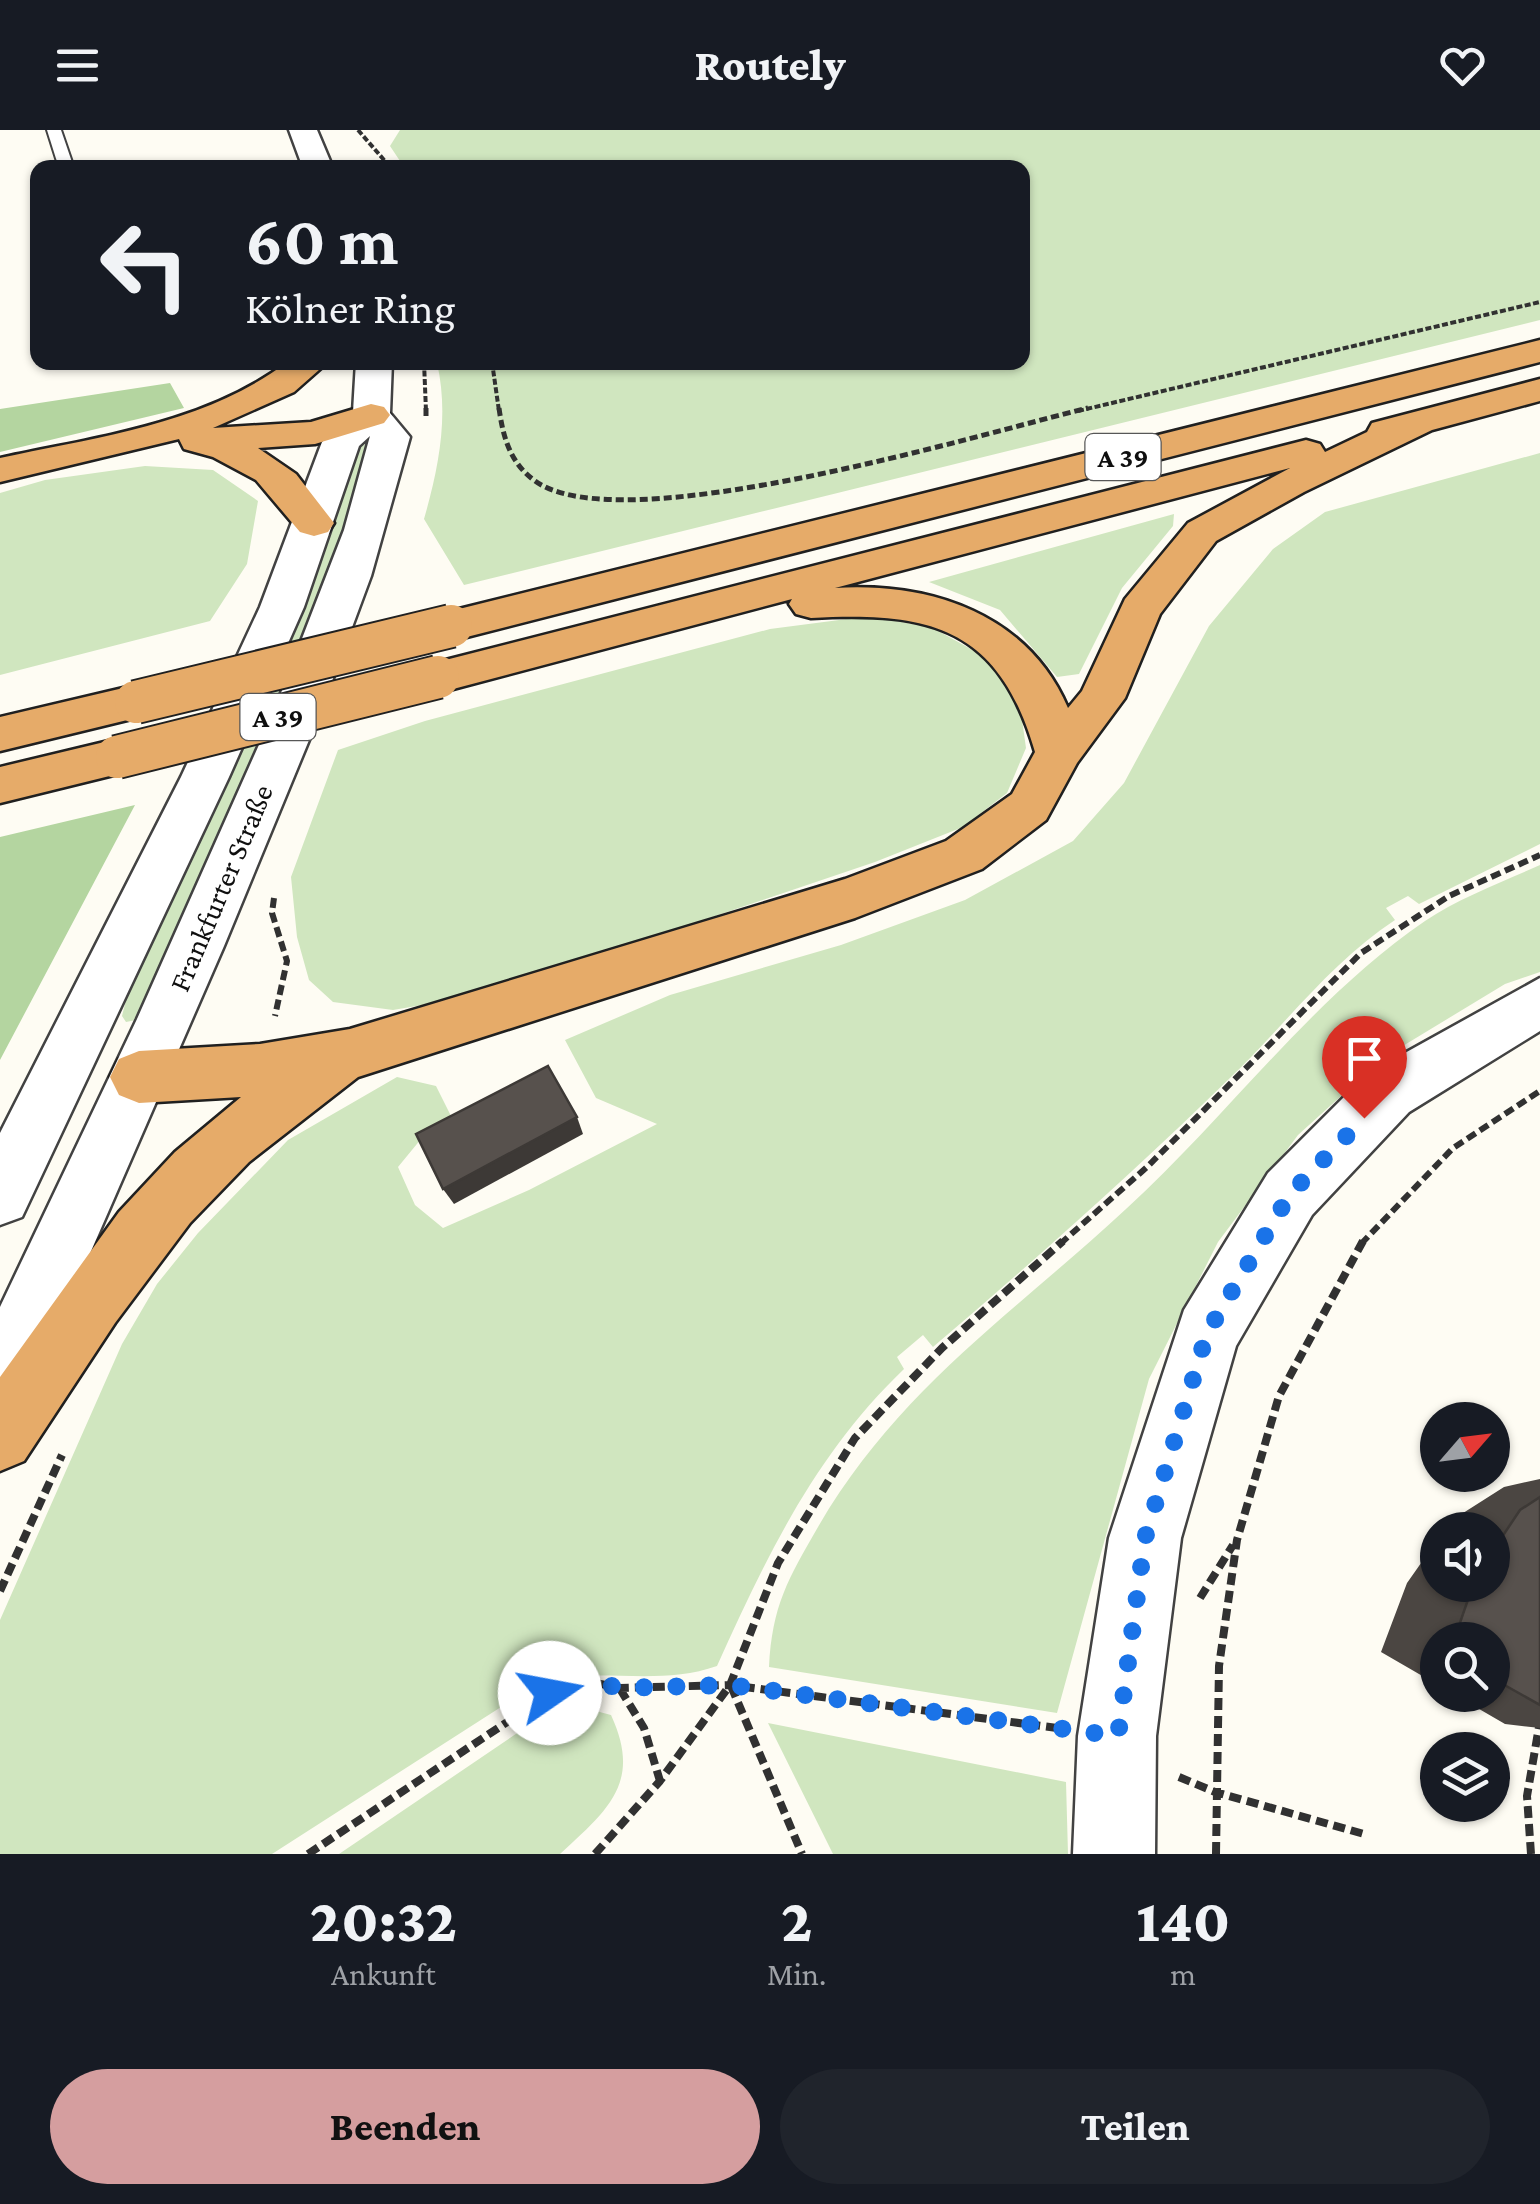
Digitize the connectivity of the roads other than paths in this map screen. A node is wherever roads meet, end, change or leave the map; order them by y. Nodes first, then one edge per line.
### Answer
1 (54, 130) edge
2 (304, 130) edge
3 (64, 160) edge
4 (315, 160) edge
5 (1540, 351) edge
6 (302, 370) edge
7 (374, 370) edge
8 (1540, 390) edge
9 (371, 416) junction
10 (1418, 423) junction
11 (204, 430) junction
12 (0, 470) edge
13 (314, 523) junction
14 (674, 616) junction
15 (0, 734) edge
16 (1059, 752) junction
17 (0, 784) edge
18 (1540, 1002) edge
19 (350, 1054) junction
20 (63, 1069) junction
21 (138, 1077) junction
22 (0, 1196) edge
23 (0, 1382) edge
24 (0, 1437) edge
25 (1114, 1854) edge

1 - 3 lane
2 - 4 street
5 - 15 highway, A 39, bridge
6 - 11 highway
7 - 9 street
8 - 10 highway, A 39
9 - 11 highway
9 - 13 street, Frankfurter Straße
9 - 21 street, Frankfurter Straße
10 - 14 highway, A 39
10 - 16 highway
11 - 12 highway
11 - 13 highway
13 - 20 street, Frankfurter Straße
14 - 16 highway
14 - 17 highway, A 39, bridge
16 - 19 highway
18 - 25 street
19 - 21 highway
19 - 24 highway
20 - 21 street
20 - 22 street, Frankfurter Straße
21 - 23 street, Frankfurter Straße

